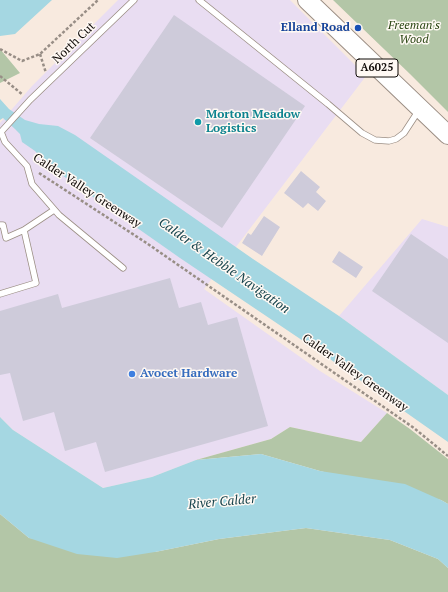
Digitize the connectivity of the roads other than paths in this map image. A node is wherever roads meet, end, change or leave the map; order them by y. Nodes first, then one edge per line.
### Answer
1 (134, 0) edge
2 (199, 0) edge
3 (307, 0) edge
4 (30, 100) joint
5 (420, 108) junction
6 (1, 132) edge
7 (448, 135) edge
8 (54, 210) junction
9 (0, 225) edge
10 (24, 230) junction
11 (123, 268) dead end
12 (0, 294) edge

1 - 4 lane, North Cut
2 - 5 lane
3 - 5 main road, A6025
4 - 6 lane, Calder Valley Greenway
5 - 7 main road, A6025
6 - 8 lane, Calder Valley Greenway
8 - 10 lane
8 - 11 lane
9 - 10 lane
10 - 12 lane

